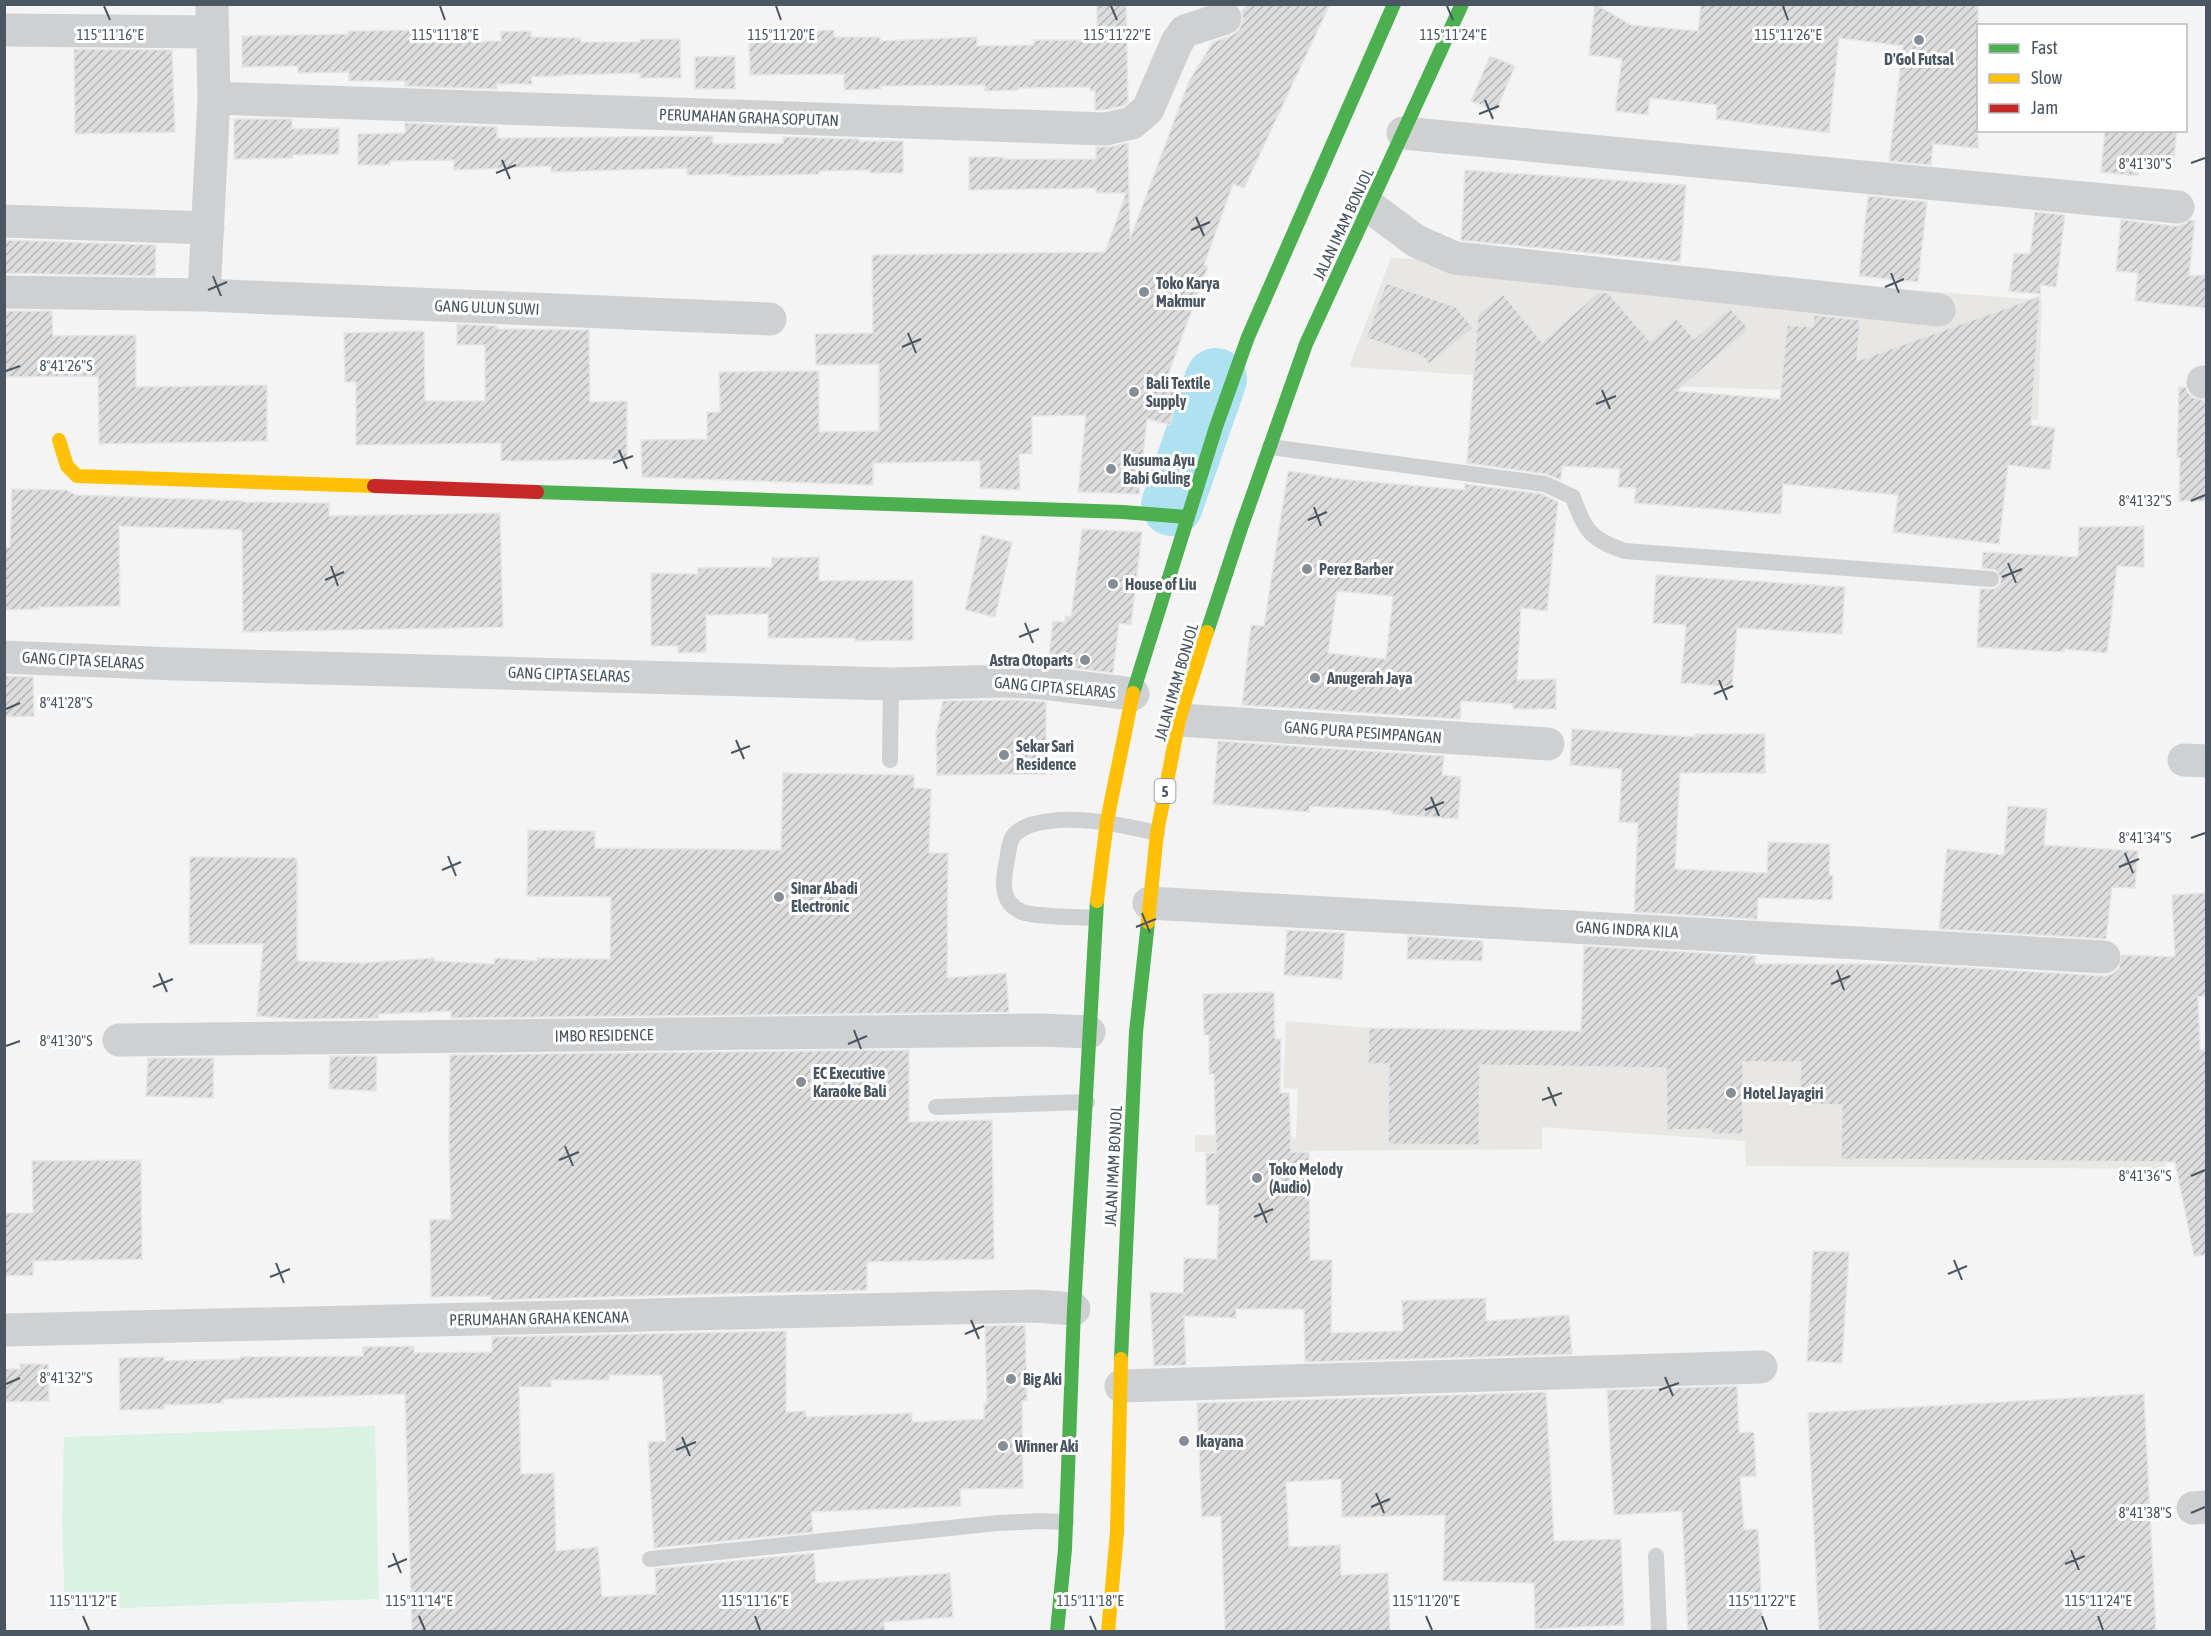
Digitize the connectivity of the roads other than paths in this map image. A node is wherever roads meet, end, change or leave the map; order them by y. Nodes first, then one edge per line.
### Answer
1 (1394, 4) edge
2 (1462, 4) edge
3 (212, 18) edge
4 (1225, 18) dead end
5 (4, 30) edge
6 (214, 98) junction
7 (1403, 133) junction
8 (1369, 206) junction
9 (2178, 207) dead end
10 (4, 221) edge
11 (208, 228) junction
12 (4, 292) edge
13 (204, 295) junction
14 (1939, 310) dead end
15 (770, 319) dead end
16 (59, 440) dead end
17 (1270, 447) junction
18 (1187, 517) junction
19 (1991, 579) dead end
20 (4, 657) edge
21 (891, 684) junction
22 (1133, 694) junction
23 (1179, 720) junction
24 (1548, 744) dead end
25 (890, 760) dead end
26 (1107, 821) junction
27 (1157, 833) junction
28 (1149, 903) junction
29 (1095, 918) junction
30 (2104, 957) dead end
31 (1089, 1032) junction
32 (119, 1040) dead end
33 (1087, 1102) junction
34 (936, 1107) dead end
35 (1074, 1309) junction
36 (4, 1330) edge
37 (1761, 1367) dead end
38 (1121, 1386) junction
39 (1066, 1522) junction
40 (1656, 1556) dead end
41 (650, 1559) dead end
42 (1057, 1632) edge
43 (1108, 1632) edge
44 (1659, 1632) edge

1 - 18 main road, JALAN IMAM BONJOL
2 - 7 main road, JALAN IMAM BONJOL / 5
3 - 5 street
3 - 6 street
4 - 6 street, PERUMAHAN GRAHA SOPUTAN
6 - 11 street
7 - 8 main road, JALAN IMAM BONJOL / 5
7 - 9 street
8 - 14 street
8 - 17 main road, JALAN IMAM BONJOL / 5
10 - 11 street
11 - 13 street
12 - 13 street, GANG ULUN SUWI
13 - 15 street, GANG ULUN SUWI
16 - 18 main road
17 - 19 lane
17 - 23 main road, JALAN IMAM BONJOL / 5
18 - 22 main road, JALAN IMAM BONJOL
20 - 21 street, GANG CIPTA SELARAS
21 - 22 street, GANG CIPTA SELARAS
21 - 25 lane
22 - 26 main road, JALAN IMAM BONJOL
23 - 24 street, GANG PURA PESIMPANGAN
23 - 27 main road, JALAN IMAM BONJOL / 5
26 - 27 lane
26 - 29 main road, JALAN IMAM BONJOL
26 - 29 lane
27 - 28 main road, JALAN IMAM BONJOL / 5
28 - 30 street, GANG INDRA KILA
28 - 38 main road, JALAN IMAM BONJOL / 5
29 - 31 main road, JALAN IMAM BONJOL
31 - 32 street, IMBO RESIDENCE
31 - 33 main road, JALAN IMAM BONJOL
33 - 34 lane
33 - 35 main road, JALAN IMAM BONJOL
35 - 36 street, PERUMAHAN GRAHA KENCANA
35 - 39 main road, JALAN IMAM BONJOL
37 - 38 street
38 - 43 main road, JALAN IMAM BONJOL / 5
39 - 41 lane
39 - 42 main road, JALAN IMAM BONJOL
40 - 44 lane

